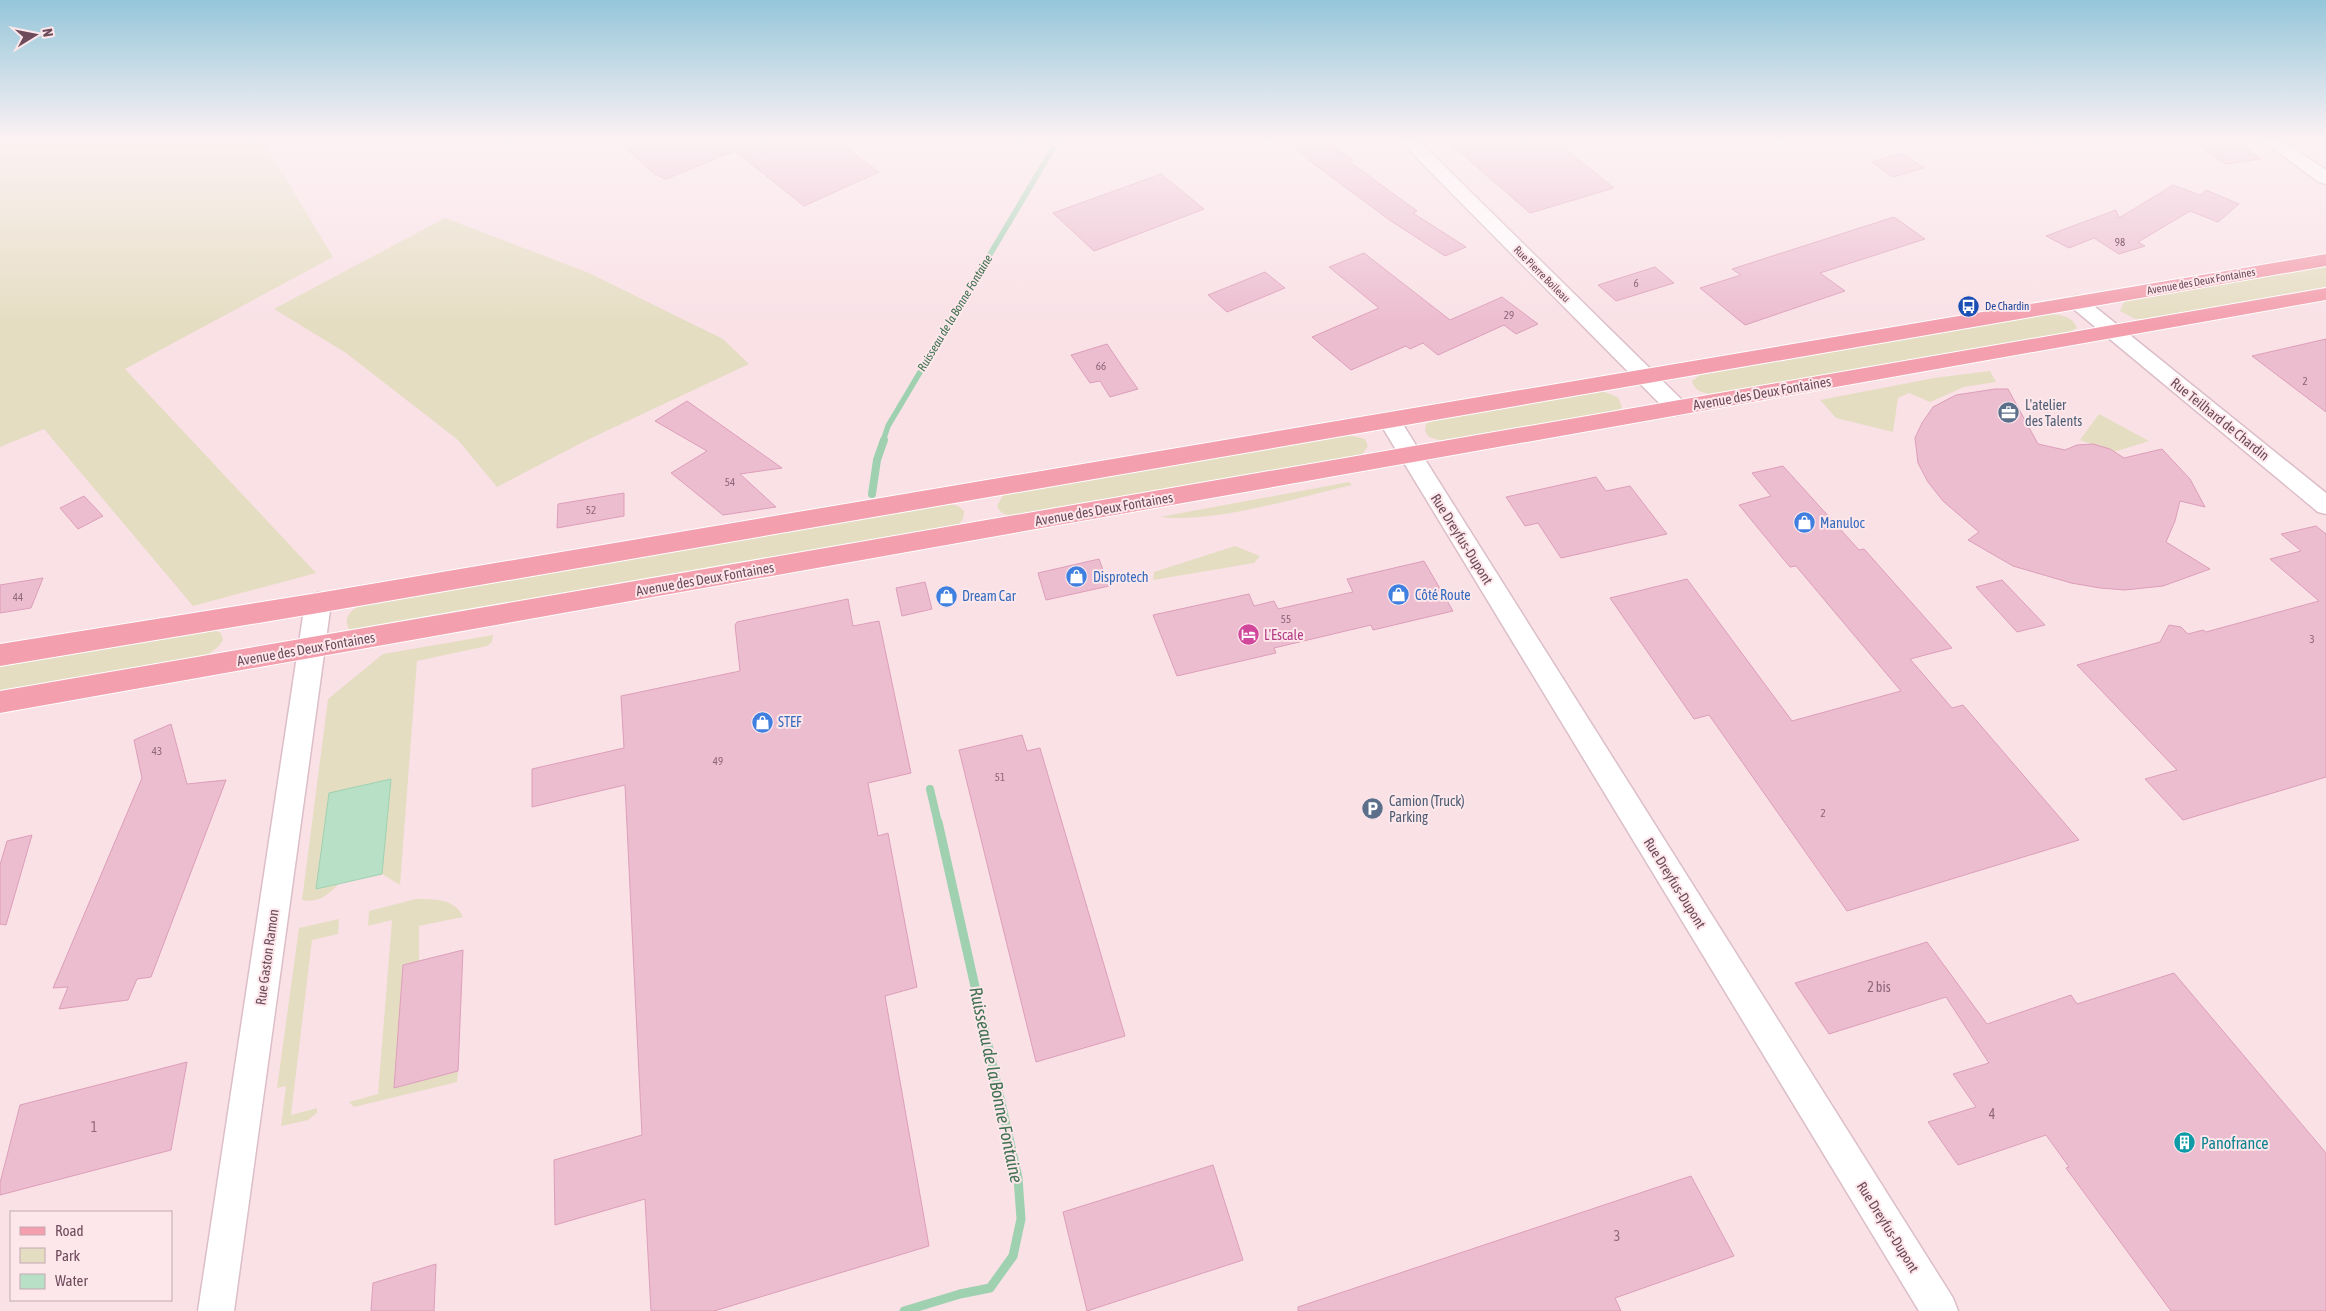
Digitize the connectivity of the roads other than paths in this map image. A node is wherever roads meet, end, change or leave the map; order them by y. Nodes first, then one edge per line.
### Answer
1 (1469, 201) edge
2 (2326, 260) edge
3 (2326, 294) edge
4 (2077, 302) junction
5 (2113, 332) junction
6 (1644, 375) junction
7 (1677, 408) junction
8 (1389, 420) junction
9 (1410, 455) junction
10 (2326, 506) edge
11 (318, 603) junction
12 (311, 648) junction
13 (0, 655) edge
14 (0, 702) edge
15 (216, 1311) edge
16 (1940, 1311) edge

1 - 6 street, Rue Pierre Boileau
2 - 4 main road, Avenue des Deux Fontaines
3 - 5 main road, Avenue des Deux Fontaines
4 - 5 street
4 - 6 main road, Avenue des Deux Fontaines
5 - 7 main road, Avenue des Deux Fontaines
5 - 10 street, Rue Teilhard de Chardin
6 - 7 street, Rue Pierre Boileau
6 - 8 main road, Avenue des Deux Fontaines
7 - 9 main road, Avenue des Deux Fontaines
8 - 9 street
8 - 11 main road, Avenue des Deux Fontaines
9 - 12 main road, Avenue des Deux Fontaines
9 - 16 street, Rue Dreyfus-Dupont
11 - 12 street, Rue Gaston Ramon
11 - 13 main road, Avenue des Deux Fontaines
12 - 14 main road, Avenue des Deux Fontaines
12 - 15 street, Rue Gaston Ramon

